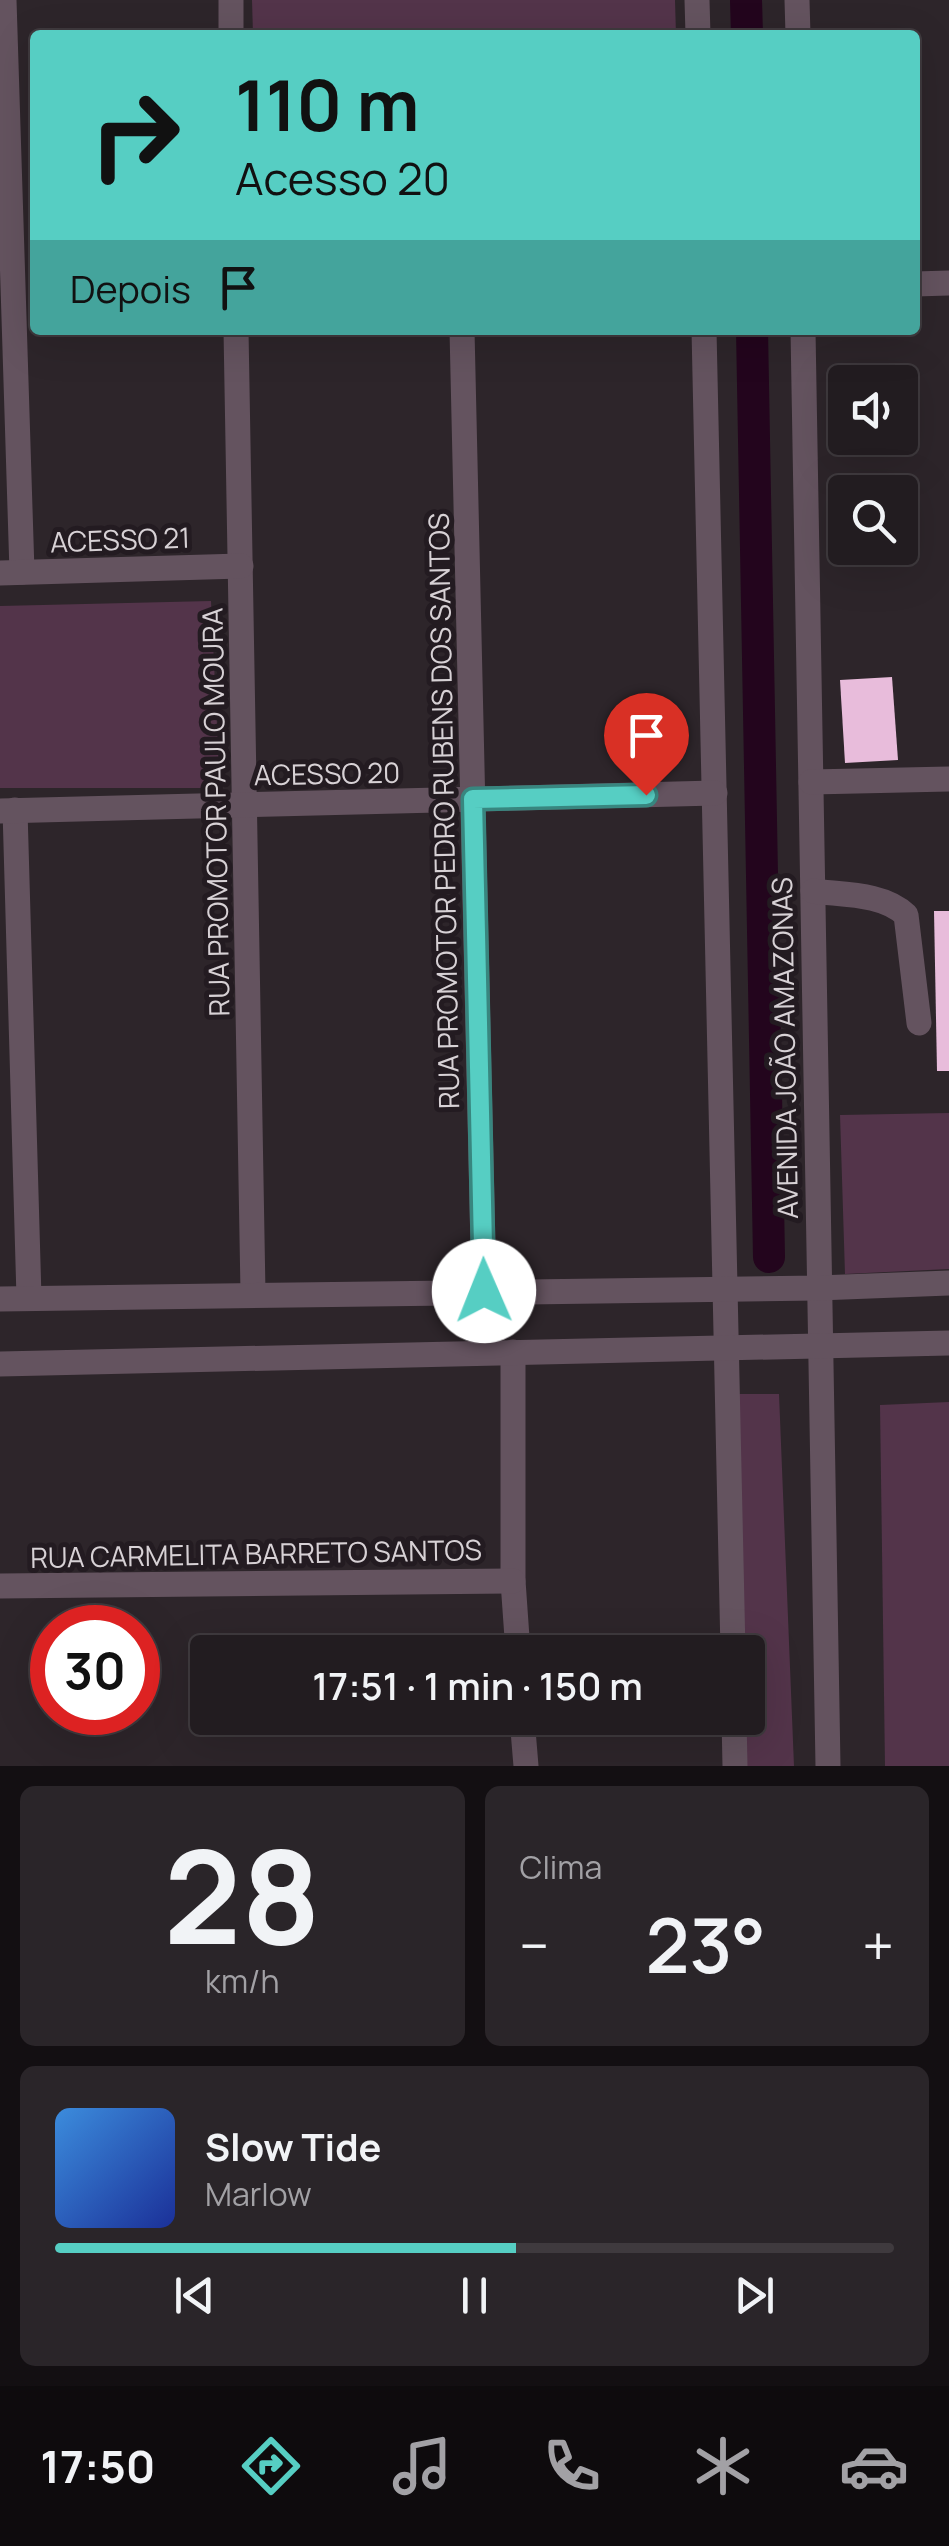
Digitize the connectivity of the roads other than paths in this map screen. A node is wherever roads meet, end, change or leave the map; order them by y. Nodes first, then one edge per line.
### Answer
1 (4, 0) edge
2 (231, 0) edge
3 (697, 0) edge
4 (797, 0) edge
5 (231, 30) edge
6 (698, 30) edge
7 (798, 30) edge
8 (949, 283) edge
9 (920, 284) edge
10 (236, 335) edge
11 (462, 335) edge
12 (704, 335) edge
13 (803, 335) edge
14 (241, 566) junction
15 (11, 572) edge
16 (949, 779) edge
17 (811, 782) junction
18 (715, 793) junction
19 (473, 799) junction
20 (244, 804) junction
21 (8, 811) edge
22 (812, 891) junction
23 (919, 1023) dead end
24 (949, 1283) edge
25 (818, 1288) junction
26 (726, 1289) junction
27 (484, 1291) junction
28 (253, 1294) junction
29 (29, 1298) junction
30 (0, 1299) edge
31 (949, 1343) edge
32 (820, 1347) junction
33 (727, 1349) junction
34 (513, 1352) junction
35 (0, 1364) edge
36 (513, 1581) junction
37 (0, 1586) edge
38 (517, 1635) edge
39 (733, 1635) edge
40 (523, 1735) edge
41 (734, 1735) edge
42 (526, 1766) edge
43 (735, 1766) edge
44 (828, 1766) edge

1 - 15 street
2 - 5 street
3 - 6 street
4 - 7 street
8 - 9 street
10 - 14 street, RUA PROMOTOR PAULO MOURA
11 - 19 street, RUA PROMOTOR PEDRO RUBENS DOS SANTOS
12 - 18 street
13 - 17 street, AVENIDA JOÃO AMAZONAS
14 - 15 street, ACESSO 21
14 - 20 street, RUA PROMOTOR PAULO MOURA
16 - 17 street
17 - 22 street, AVENIDA JOÃO AMAZONAS
18 - 19 street, ACESSO 20
18 - 26 street
19 - 20 street, ACESSO 20
19 - 27 street, RUA PROMOTOR PEDRO RUBENS DOS SANTOS
20 - 21 street, ACESSO 20
20 - 28 street, RUA PROMOTOR PAULO MOURA
21 - 29 street
22 - 23 street
22 - 25 street, AVENIDA JOÃO AMAZONAS
24 - 25 street
25 - 26 street
25 - 32 street, AVENIDA JOÃO AMAZONAS
26 - 27 street
26 - 33 street
27 - 28 street
28 - 29 street
29 - 30 street
31 - 32 street
32 - 33 street
32 - 44 street, AVENIDA JOÃO AMAZONAS
33 - 34 street
33 - 39 street
34 - 35 street
34 - 36 street
36 - 37 street, RUA CARMELITA BARRETO SANTOS
36 - 38 street
40 - 42 street
41 - 43 street

